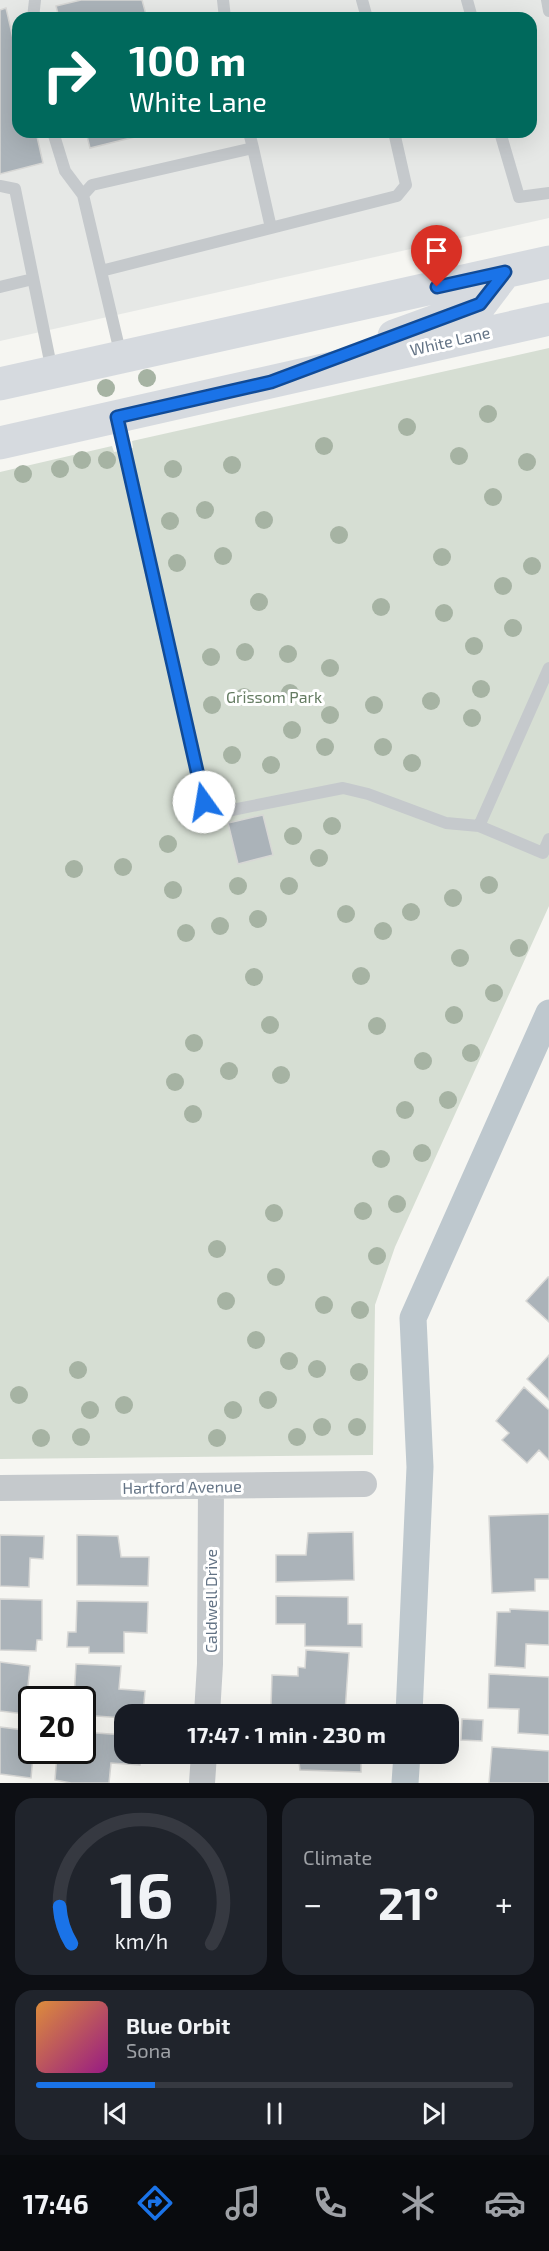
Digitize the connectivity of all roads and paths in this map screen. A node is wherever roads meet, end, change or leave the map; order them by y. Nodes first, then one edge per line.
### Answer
1 (547, 0) edge
2 (549, 11) edge
3 (55, 138) edge
4 (250, 138) edge
5 (395, 138) edge
6 (502, 138) edge
7 (253, 148) junction
8 (0, 186) edge
9 (549, 193) edge
10 (83, 195) junction
11 (271, 228) junction
12 (549, 262) edge
13 (101, 271) junction
14 (505, 272) junction
15 (33, 279) junction
16 (0, 287) edge
17 (549, 319) edge
18 (121, 357) junction
19 (52, 373) junction
20 (271, 382) junction
21 (0, 384) edge
22 (117, 417) junction
23 (0, 443) edge
24 (549, 668) edge
25 (479, 826) junction
26 (549, 839) edge
27 (364, 1484) dead end
28 (211, 1486) junction
29 (0, 1488) edge
30 (208, 1704) edge
31 (203, 1764) edge
32 (202, 1783) edge

1 - 2 lane
3 - 10 lane
4 - 7 lane
5 - 11 lane
6 - 9 lane
7 - 10 lane
7 - 11 lane
8 - 15 lane
10 - 13 lane
11 - 13 lane
12 - 14 main road
13 - 18 lane
14 - 18 main road
14 - 20 main road
15 - 16 lane
15 - 19 lane
17 - 20 main road, White Lane
18 - 19 main road
19 - 21 main road
20 - 22 main road, White Lane
22 - 23 main road, White Lane
22 - 25 lane
24 - 25 lane
25 - 26 lane
27 - 28 street, Hartford Avenue
28 - 29 street, Hartford Avenue
28 - 30 street, Caldwell Drive
31 - 32 street

